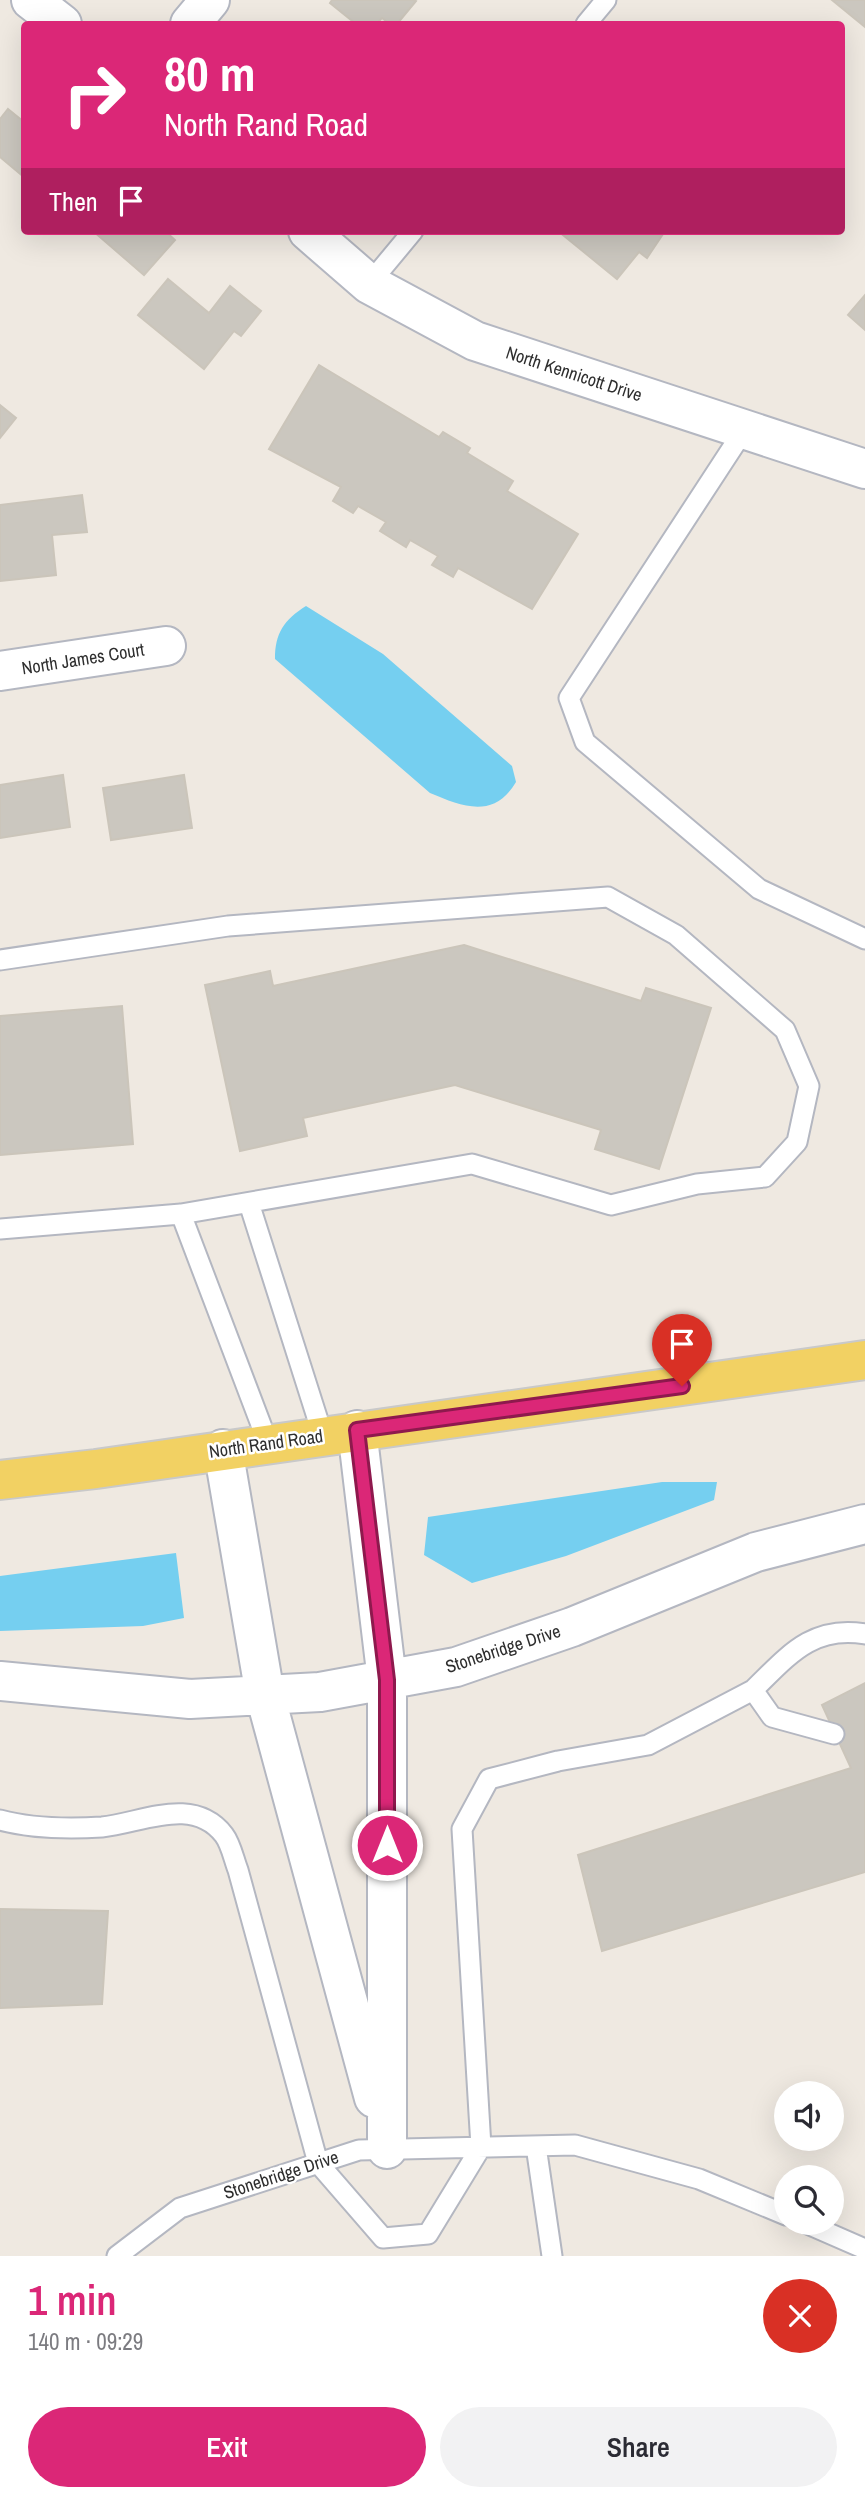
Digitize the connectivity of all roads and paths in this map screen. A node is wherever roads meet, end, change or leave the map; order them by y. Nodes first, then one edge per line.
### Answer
1 (31, 0) edge
2 (211, 0) edge
3 (606, 0) edge
4 (58, 21) edge
5 (193, 21) edge
6 (588, 21) edge
7 (313, 235) edge
8 (410, 235) edge
9 (369, 284) junction
10 (744, 430) junction
11 (865, 468) edge
12 (166, 646) dead end
13 (0, 671) edge
14 (865, 939) edge
15 (0, 960) edge
16 (249, 1203) junction
17 (181, 1214) junction
18 (0, 1229) edge
19 (865, 1360) edge
20 (340, 1433) junction
21 (268, 1443) junction
22 (223, 1449) junction
23 (0, 1480) edge
24 (865, 1524) edge
25 (865, 1634) edge
26 (387, 1680) junction
27 (0, 1681) edge
28 (753, 1690) junction
29 (265, 1695) junction
30 (834, 1734) dead end
31 (0, 1820) edge
32 (536, 2146) junction
33 (481, 2147) junction
34 (387, 2149) junction
35 (318, 2163) junction
36 (774, 2210) edge
37 (833, 2235) edge
38 (865, 2249) edge
39 (117, 2256) edge
40 (552, 2256) edge

1 - 4 street
2 - 5 street
3 - 6 lane
7 - 9 street, North Kennicott Drive
8 - 9 lane
9 - 10 street, North Kennicott Drive
10 - 11 street, North Kennicott Drive
10 - 14 lane
12 - 13 street, North James Court
15 - 16 lane
16 - 17 lane
16 - 20 lane
17 - 18 lane
17 - 21 lane
19 - 20 main road, North Rand Road
20 - 21 main road, North Rand Road
20 - 26 street
21 - 22 main road, North Rand Road
22 - 23 main road, North Rand Road
22 - 29 street
24 - 26 street, Stonebridge Drive
25 - 28 lane
26 - 29 street, Stonebridge Drive
26 - 34 street
27 - 29 street, Stonebridge Drive
28 - 30 lane
28 - 33 lane
29 - 34 street
31 - 35 lane
32 - 33 lane, Stonebridge Drive
32 - 36 lane, Stonebridge Drive
32 - 40 lane
33 - 34 lane, Stonebridge Drive
33 - 35 lane
34 - 35 lane, Stonebridge Drive
35 - 39 lane, Stonebridge Drive
37 - 38 lane

